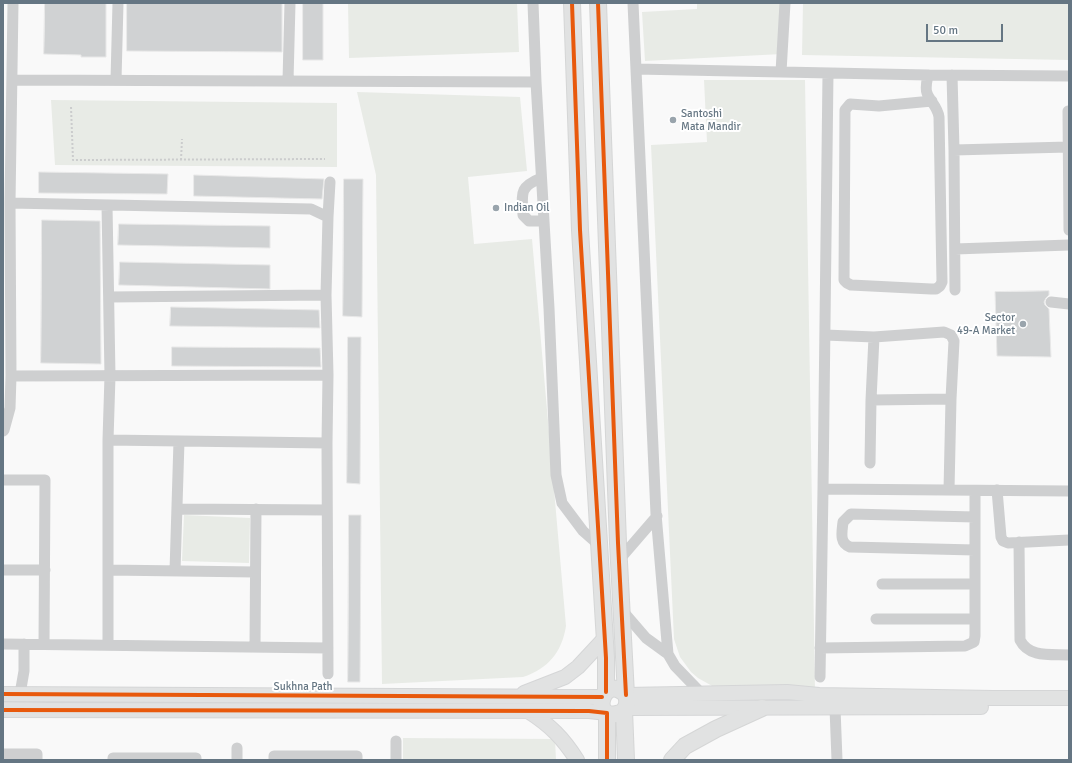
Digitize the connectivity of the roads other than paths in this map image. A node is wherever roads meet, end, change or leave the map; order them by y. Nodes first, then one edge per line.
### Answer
1 (118, 3) edge
2 (290, 3) edge
3 (533, 3) edge
4 (572, 3) edge
5 (598, 3) edge
6 (633, 3) edge
7 (785, 3) edge
8 (10, 8) edge
9 (636, 69) junction
10 (782, 72) junction
11 (828, 73) junction
12 (928, 75) junction
13 (952, 75) junction
14 (1069, 76) edge
15 (12, 80) junction
16 (116, 80) junction
17 (288, 81) junction
18 (536, 82) junction
19 (932, 101) junction
20 (1068, 111) dead end
21 (1068, 147) edge
22 (954, 150) junction
23 (541, 178) junction
24 (330, 182) dead end
25 (10, 203) junction
26 (107, 205) junction
27 (328, 217) junction
28 (544, 221) junction
29 (1069, 230) edge
30 (1069, 245) edge
31 (955, 249) junction
32 (7, 272) edge
33 (955, 290) dead end
34 (326, 295) junction
35 (108, 297) junction
36 (1051, 302) dead end
37 (1069, 304) edge
38 (825, 335) junction
39 (874, 337) junction
40 (328, 375) junction
41 (11, 376) junction
42 (110, 376) junction
43 (951, 399) junction
44 (871, 400) junction
45 (3, 431) edge
46 (108, 440) junction
47 (179, 441) junction
48 (327, 443) junction
49 (870, 463) dead end
50 (3, 480) edge
51 (823, 489) junction
52 (949, 490) junction
53 (997, 490) junction
54 (975, 491) junction
55 (1069, 491) edge
56 (177, 509) junction
57 (256, 509) junction
58 (327, 510) junction
59 (657, 516) junction
60 (975, 517) junction
61 (1069, 540) edge
62 (1020, 542) junction
63 (600, 546) junction
64 (975, 550) junction
65 (619, 560) junction
66 (3, 570) edge
67 (45, 570) junction
68 (108, 570) junction
69 (175, 571) junction
70 (255, 572) junction
71 (882, 584) dead end
72 (975, 584) junction
73 (621, 609) junction
74 (975, 618) junction
75 (876, 619) dead end
76 (605, 638) junction
77 (3, 644) edge
78 (24, 644) junction
79 (44, 644) junction
80 (108, 645) junction
81 (255, 647) junction
82 (328, 648) junction
83 (820, 648) junction
84 (668, 654) junction
85 (1069, 655) edge
86 (328, 674) dead end
87 (820, 677) dead end
88 (3, 694) edge
89 (20, 694) junction
90 (604, 694) junction
91 (702, 694) junction
92 (514, 697) junction
93 (1069, 698) edge
94 (625, 704) junction
95 (1069, 707) edge
96 (762, 708) junction
97 (835, 708) junction
98 (3, 710) edge
99 (528, 711) junction
100 (608, 713) junction
101 (396, 741) dead end
102 (237, 748) dead end
103 (3, 754) edge
104 (37, 760) edge
105 (113, 760) edge
106 (196, 760) edge
107 (237, 760) edge
108 (274, 760) edge
109 (357, 760) edge
110 (396, 760) edge
111 (577, 760) edge
112 (607, 760) edge
113 (626, 760) edge
114 (672, 760) edge
115 (837, 760) edge

1 - 16 street
2 - 17 street
3 - 18 street
4 - 63 highway
5 - 65 highway
6 - 9 street
7 - 10 street
8 - 15 street
9 - 10 street
9 - 59 street
10 - 11 street
11 - 12 street
11 - 38 street
12 - 13 street
12 - 19 street
13 - 14 street
13 - 22 street
15 - 16 street
15 - 25 street
16 - 17 street
17 - 18 street
18 - 23 street
19 - 19 street
20 - 21 street
21 - 22 street
21 - 29 street
22 - 31 street
23 - 28 street
23 - 28 street
24 - 27 street
25 - 26 street
25 - 32 street
26 - 27 street
26 - 35 street
27 - 34 street
28 - 63 street
30 - 31 street
31 - 33 street
32 - 41 street
34 - 35 street
34 - 40 street
35 - 42 street
36 - 37 street
38 - 39 street
38 - 51 street
39 - 43 street
39 - 44 street
40 - 42 street
40 - 48 street
41 - 42 street
41 - 45 street
42 - 46 street
43 - 44 street
43 - 52 street
44 - 49 street
46 - 47 street
46 - 68 street
47 - 48 street
47 - 56 street
48 - 58 street
50 - 67 street
51 - 52 street
51 - 83 street
52 - 54 street
53 - 54 street
53 - 55 street
53 - 62 street
54 - 60 street
56 - 57 street
56 - 69 street
57 - 58 street
57 - 70 street
58 - 82 street
59 - 65 street
59 - 84 street
60 - 64 street
60 - 64 street
61 - 62 street
62 - 85 street
63 - 76 highway
64 - 72 street
65 - 73 highway
66 - 67 street
67 - 79 street
68 - 69 street
68 - 80 street
69 - 70 street
70 - 81 street
71 - 72 street
72 - 74 street
73 - 84 street
73 - 94 highway
74 - 75 street
74 - 83 street
76 - 90 highway
76 - 92 main road
77 - 78 street
78 - 79 street
78 - 89 street
79 - 80 street
80 - 81 street
81 - 82 street
82 - 86 street
83 - 87 street
84 - 91 street
88 - 89 main road, Sukhna Path
89 - 92 main road, Sukhna Path
90 - 92 main road, Sukhna Path
90 - 94 highway
90 - 100 highway
91 - 93 main road
91 - 94 main road
94 - 96 main road
94 - 100 highway
94 - 113 highway
95 - 97 main road
96 - 97 main road
96 - 114 highway
97 - 115 street
98 - 99 main road
99 - 100 main road
99 - 111 main road
100 - 112 highway
101 - 110 street
102 - 107 street
103 - 104 street
105 - 106 street
108 - 109 street

